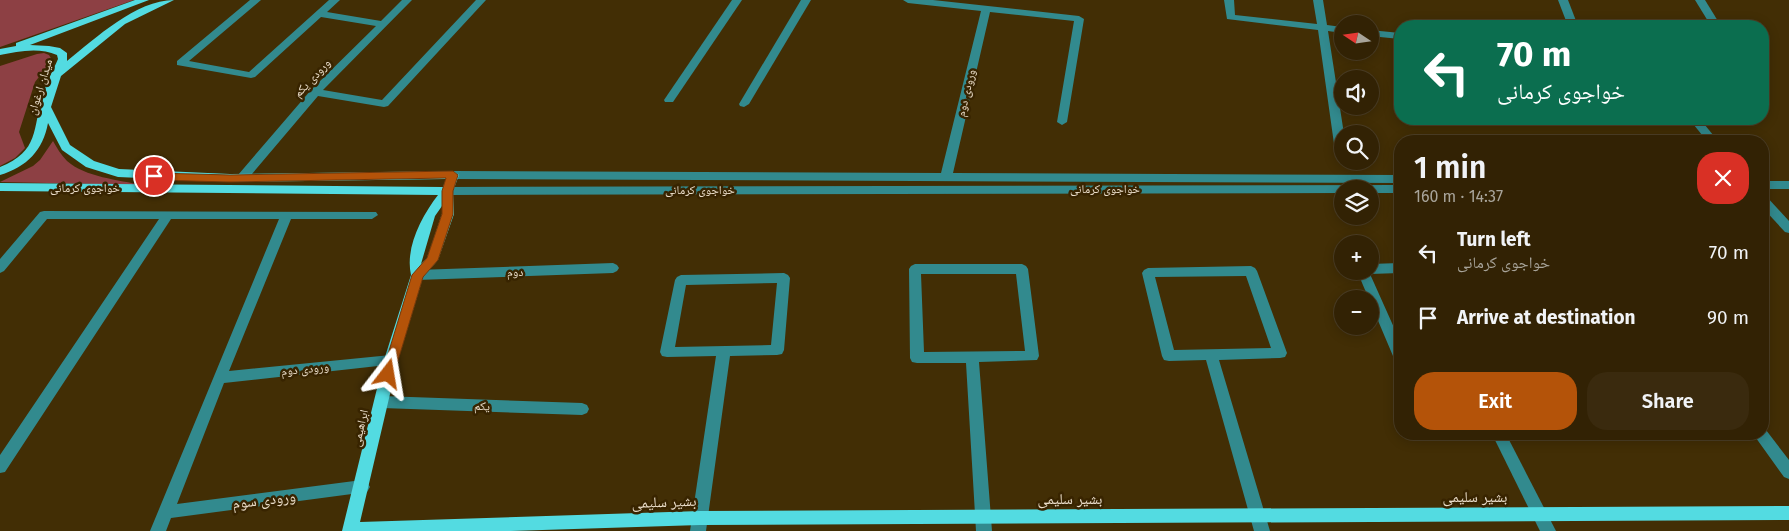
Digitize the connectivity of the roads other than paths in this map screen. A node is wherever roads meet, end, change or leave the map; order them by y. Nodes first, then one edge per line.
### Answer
1 (144, 0) edge
2 (169, 0) edge
3 (256, 0) edge
4 (335, 0) edge
5 (407, 0) edge
6 (481, 0) edge
7 (737, 0) edge
8 (806, 0) edge
9 (908, 0) edge
10 (1229, 0) edge
11 (1318, 0) edge
12 (1563, 0) edge
13 (1700, 0) edge
14 (986, 9) junction
15 (319, 14) junction
16 (1571, 20) edge
17 (1712, 20) edge
18 (382, 24) junction
19 (1322, 27) junction
20 (1334, 29) edge
21 (1379, 34) edge
22 (1394, 35) edge
23 (2, 51) edge
24 (57, 74) junction
25 (315, 92) junction
26 (669, 100) dead end
27 (744, 104) dead end
28 (46, 108) junction
29 (1062, 122) dead end
30 (1337, 125) edge
31 (1699, 125) edge
32 (1708, 135) edge
33 (0, 171) edge
34 (453, 175) junction
35 (946, 177) junction
36 (242, 178) junction
37 (1394, 180) edge
38 (1379, 181) edge
39 (1334, 184) edge
40 (1334, 184) edge
41 (1769, 185) edge
42 (1789, 185) edge
43 (0, 187) edge
44 (1379, 187) edge
45 (1394, 188) edge
46 (447, 191) junction
47 (1769, 207) edge
48 (168, 215) junction
49 (372, 215) dead end
50 (286, 216) junction
51 (1789, 229) edge
52 (0, 268) edge
53 (613, 268) dead end
54 (1394, 268) edge
55 (1379, 269) edge
56 (417, 275) junction
57 (1367, 280) edge
58 (1394, 342) edge
59 (724, 351) junction
60 (1211, 355) junction
61 (972, 357) junction
62 (391, 360) junction
63 (219, 378) junction
64 (382, 402) junction
65 (582, 409) dead end
66 (1502, 440) edge
67 (1765, 440) edge
68 (0, 467) edge
69 (1789, 472) edge
70 (362, 488) junction
71 (166, 512) junction
72 (1789, 513) edge
73 (1540, 514) junction
74 (1258, 516) junction
75 (984, 524) edge
76 (699, 525) edge
77 (350, 530) edge
78 (158, 531) edge
79 (1262, 531) edge
80 (1548, 531) edge

1 - 23 main road
2 - 24 main road
3 - 15 street
4 - 15 street
5 - 18 street, ورودی یکم
6 - 25 street
7 - 26 street
8 - 27 street
9 - 14 street
10 - 19 street
11 - 19 street
12 - 16 street
13 - 17 street
14 - 29 street
14 - 35 street, ورودی دوم
15 - 18 street
18 - 25 street, ورودی یکم
19 - 20 street
19 - 30 street
21 - 22 street
23 - 24 main road, میدان ارغوان
24 - 28 main road, میدان ارغوان
25 - 36 street, ورودی یکم
28 - 33 main road, میدان ارغوان
28 - 36 main road, خواجوی کرمانی
31 - 32 street
34 - 35 street, خواجوی کرمانی
34 - 36 main road, خواجوی کرمانی
34 - 46 main road, ابراهیمی
35 - 39 street, خواجوی کرمانی
37 - 38 street, خواجوی کرمانی
40 - 46 street, خواجوی کرمانی
41 - 42 street
43 - 46 main road, خواجوی کرمانی
44 - 45 street, خواجوی کرمانی
46 - 56 main road, ابراهیمی
46 - 56 main road, ابراهیمی
47 - 51 street
48 - 50 street
48 - 52 street
48 - 68 street
49 - 50 street
50 - 63 street
53 - 56 street, دوم
54 - 55 street
56 - 62 main road, ابراهیمی
57 - 58 street
59 - 59 street
59 - 76 street
60 - 60 street
60 - 74 street
61 - 61 street
61 - 75 street
62 - 63 street, ورودی دوم
62 - 64 main road, ابراهیمی
63 - 71 street
64 - 65 street, یکم
64 - 70 main road, ابراهیمی
66 - 73 street
67 - 69 street
70 - 71 street, ورودی سوم
70 - 77 main road, ابراهیمی
71 - 78 street
72 - 73 main road, بشیر سلیمی
73 - 74 main road, بشیر سلیمی
73 - 80 street
74 - 75 main road, بشیر سلیمی
74 - 79 street
75 - 76 main road, بشیر سلیمی
76 - 77 main road, بشیر سلیمی

